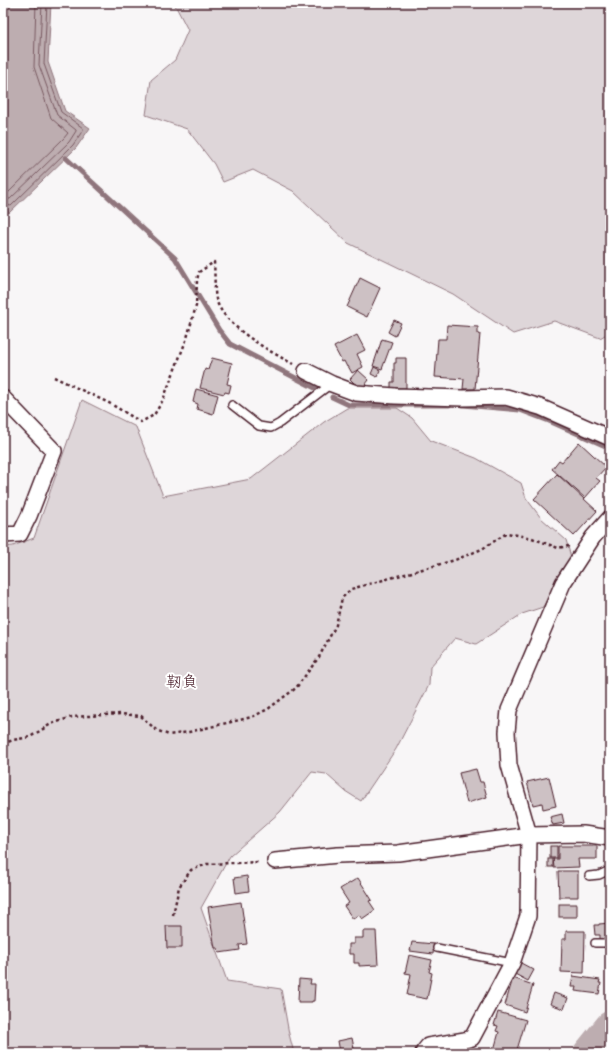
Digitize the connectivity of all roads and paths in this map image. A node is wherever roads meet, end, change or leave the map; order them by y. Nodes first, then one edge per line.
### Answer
1 (306, 371) joint
2 (54, 377) dead end
3 (332, 384) junction
4 (3, 398) edge
5 (232, 405) dead end
6 (610, 438) edge
7 (610, 518) edge
8 (3, 535) edge
9 (589, 543) junction
10 (3, 744) edge
11 (528, 834) junction
12 (610, 838) edge
13 (275, 861) joint
14 (610, 870) edge
15 (589, 876) dead end
16 (173, 915) dead end
17 (595, 943) dead end
18 (610, 943) edge
19 (437, 948) dead end
20 (512, 964) junction
21 (423, 1053) edge

1 - 2 path
1 - 3 street
3 - 5 lane
3 - 6 street
4 - 8 street
7 - 9 street
9 - 10 path
9 - 11 street
11 - 12 street
11 - 13 street
11 - 20 street
13 - 16 path
14 - 15 lane
17 - 18 lane
19 - 20 lane
20 - 21 street

